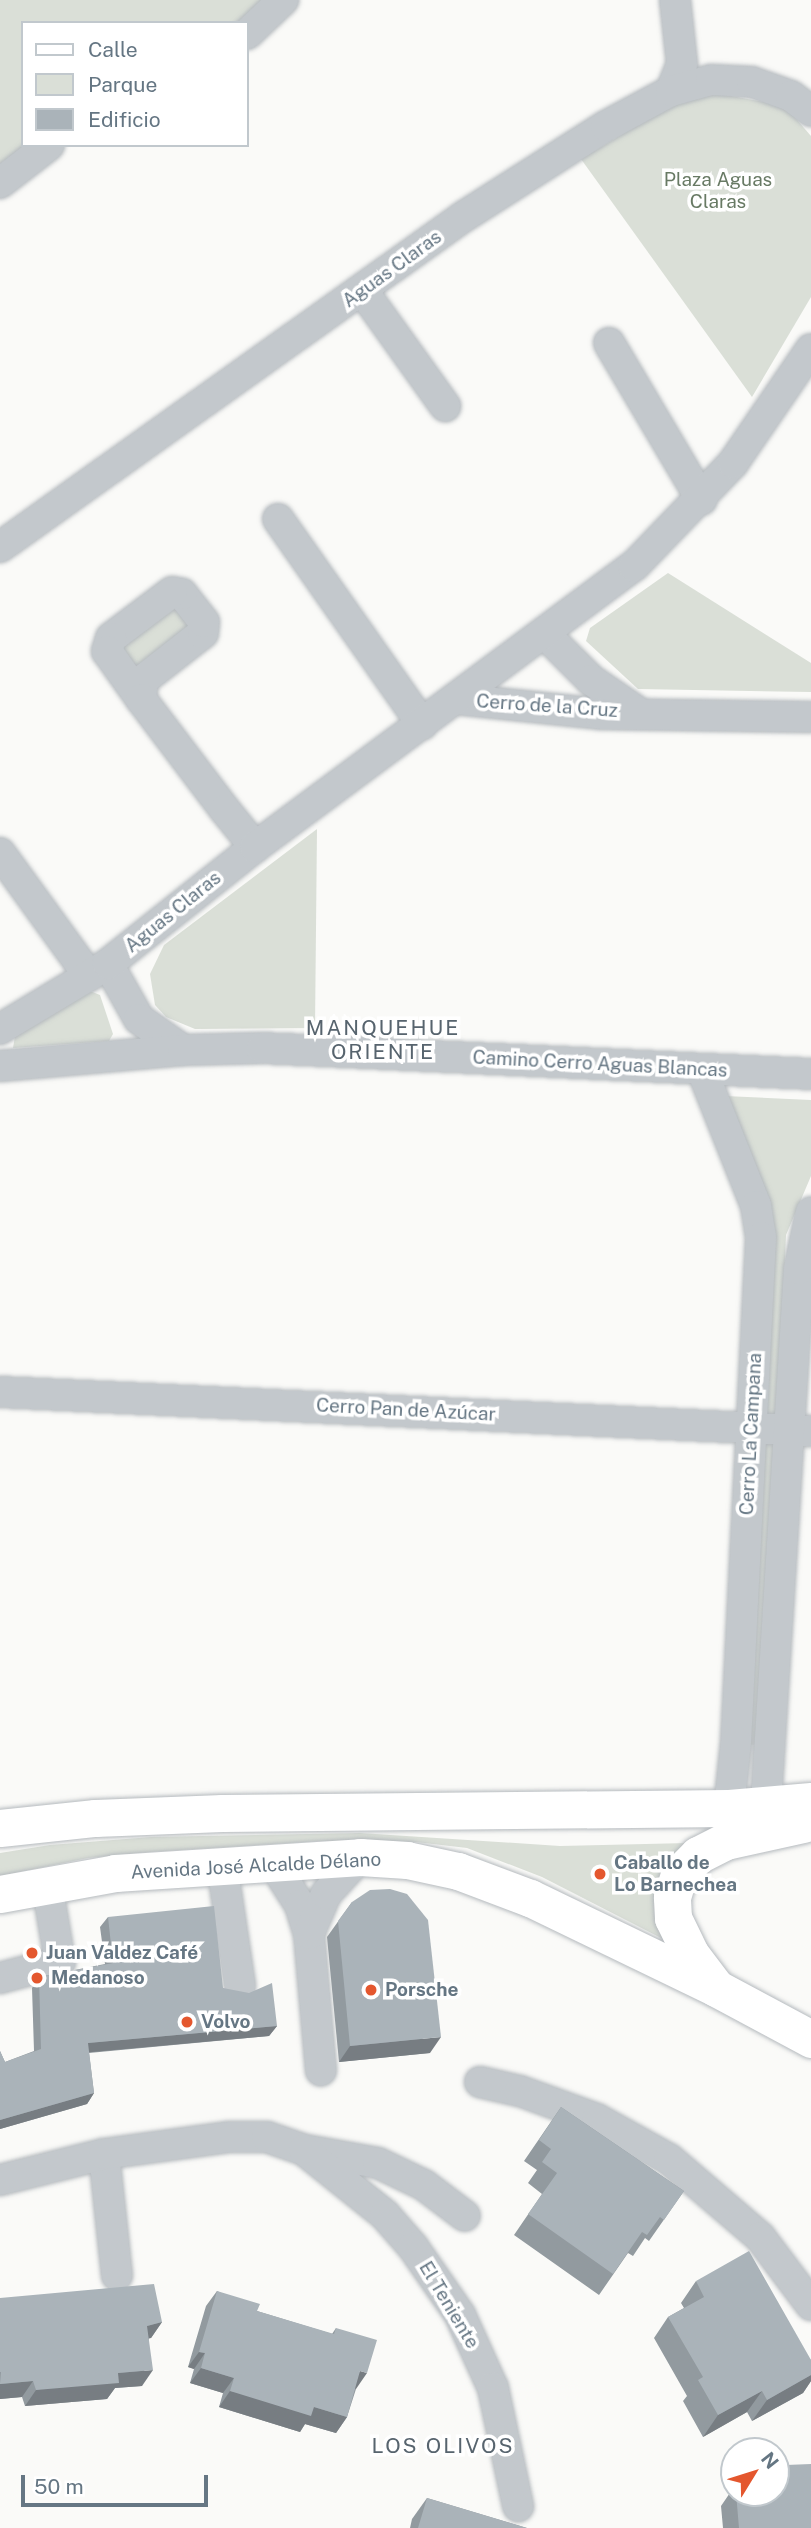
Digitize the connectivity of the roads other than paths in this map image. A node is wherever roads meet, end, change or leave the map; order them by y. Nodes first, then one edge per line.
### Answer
1 (283, 0) edge
2 (675, 0) edge
3 (248, 33) edge
4 (671, 91) junction
5 (811, 111) edge
6 (46, 147) edge
7 (0, 183) edge
8 (362, 290) junction
9 (609, 343) dead end
10 (811, 349) edge
11 (445, 406) dead end
12 (702, 500) junction
13 (278, 519) dead end
14 (0, 547) edge
15 (545, 634) junction
16 (141, 699) dead end
17 (456, 699) junction
18 (638, 712) junction
19 (811, 717) edge
20 (422, 724) junction
21 (255, 847) junction
22 (0, 853) edge
23 (98, 970) junction
24 (139, 1019) junction
25 (2, 1046) edge
26 (183, 1049) junction
27 (113, 1056) junction
28 (702, 1070) junction
29 (811, 1074) edge
30 (811, 1212) edge
31 (0, 1392) edge
32 (750, 1428) junction
33 (801, 1431) edge
34 (766, 1803) junction
35 (729, 1808) junction
36 (808, 1816) edge
37 (0, 1828) edge
38 (360, 1857) junction
39 (273, 1863) junction
40 (222, 1866) junction
41 (47, 1884) junction
42 (0, 1894) edge
43 (309, 1934) junction
44 (0, 1978) edge
45 (240, 1986) dead end
46 (716, 1988) junction
47 (811, 2039) edge
48 (321, 2070) dead end
49 (480, 2082) dead end
50 (304, 2150) junction
51 (104, 2154) junction
52 (0, 2180) edge
53 (465, 2216) dead end
54 (117, 2275) dead end
55 (811, 2305) edge
56 (518, 2506) dead end

1 - 3 street
2 - 4 street
4 - 5 street, Aguas Claras
4 - 8 street, Aguas Claras
6 - 7 street
8 - 11 street
8 - 14 street, Aguas Claras
9 - 12 street
10 - 12 street, Aguas Claras
12 - 15 street, Aguas Claras
13 - 20 street
15 - 17 street, Aguas Claras
15 - 18 street, Cerro de la Cruz
16 - 21 street
17 - 18 street, Cerro de la Cruz
17 - 20 street, Aguas Claras
18 - 19 street, Cerro de la Cruz
20 - 21 street, Aguas Claras
21 - 23 street, Aguas Claras
22 - 23 street
23 - 24 street
23 - 25 street, Aguas Claras
24 - 26 street
24 - 27 street
25 - 27 street, Camino Cerro Aguas Blancas
26 - 27 street, Camino Cerro Aguas Blancas
26 - 28 street, Camino Cerro Aguas Blancas
28 - 29 street, Camino Cerro Aguas Blancas
28 - 32 street, Cerro La Campana
30 - 33 street, Cerro La Campana
31 - 32 street, Cerro Pan de Azúcar
32 - 33 street, Cerro Pan de Azúcar
32 - 35 street, Cerro La Campana
33 - 34 street, Cerro La Campana
34 - 35 main road
34 - 36 main road
35 - 36 main road
35 - 37 main road
36 - 46 main road
38 - 39 main road, Avenida José Alcalde Délano
38 - 43 street
38 - 46 main road, Avenida José Alcalde Délano
39 - 40 main road, Avenida José Alcalde Délano
39 - 43 street
40 - 41 main road, Avenida José Alcalde Délano
40 - 45 street
41 - 42 main road, Avenida José Alcalde Délano
41 - 44 street
43 - 48 street
46 - 47 main road, Avenida José Alcalde Délano
49 - 55 street
50 - 51 street, El Teniente
50 - 53 street, El Teniente
50 - 56 street, El Teniente
51 - 52 street, El Teniente
51 - 54 street

